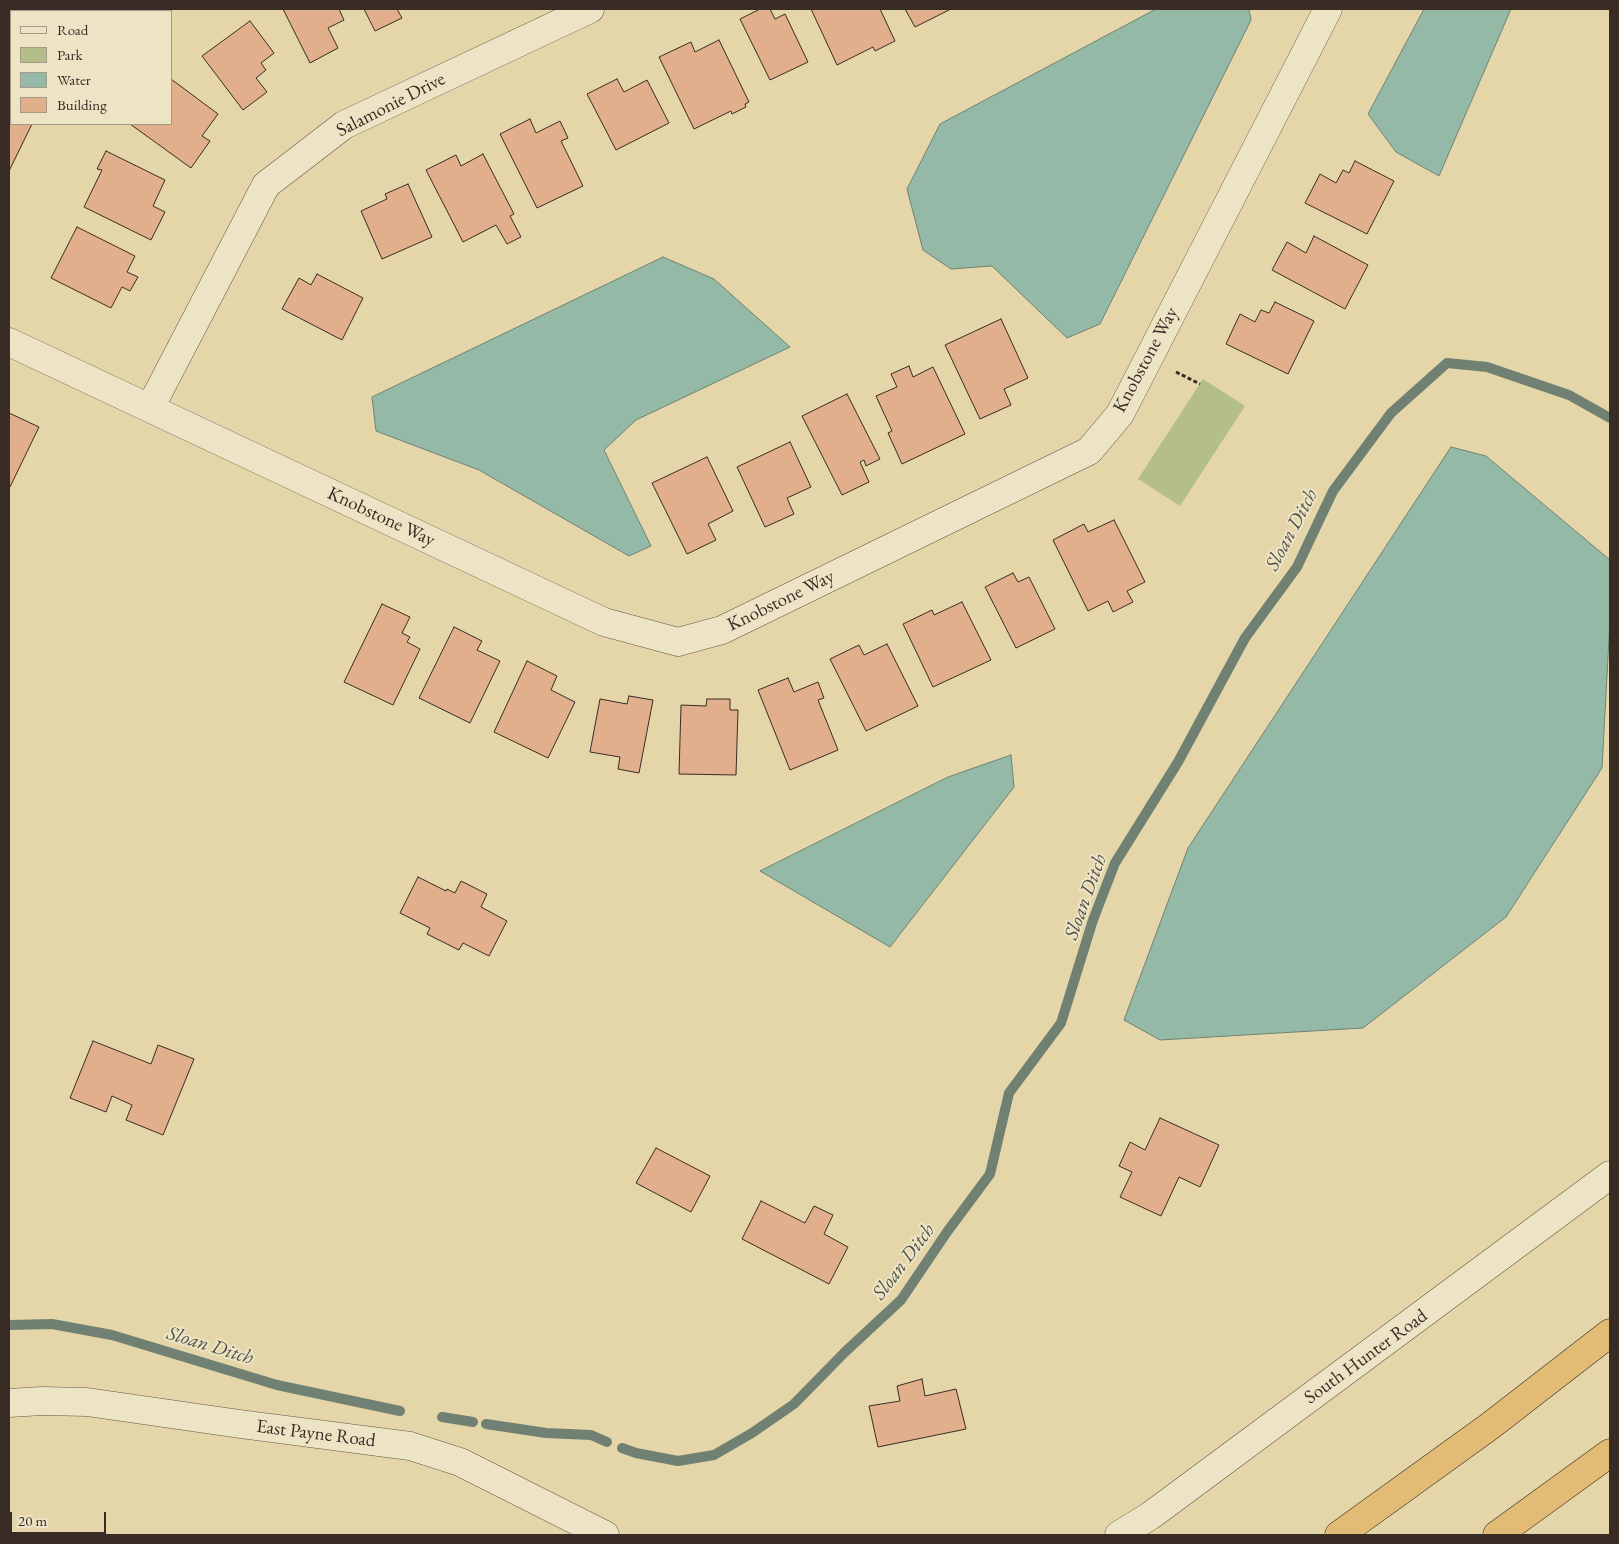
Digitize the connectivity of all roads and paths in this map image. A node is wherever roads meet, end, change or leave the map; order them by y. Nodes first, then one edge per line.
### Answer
1 (590, 9) edge
2 (1328, 9) edge
3 (9, 342) edge
4 (150, 408) junction
5 (1610, 1175) edge
6 (1610, 1333) edge
7 (9, 1404) edge
8 (1610, 1453) edge
9 (605, 1535) edge
10 (1119, 1535) edge
11 (1339, 1535) edge
12 (1497, 1535) edge

1 - 4 street, Salamonie Drive
2 - 4 street, Knobstone Way
3 - 4 street, Knobstone Way
5 - 10 street, South Hunter Road
6 - 11 highway
7 - 9 street, East Payne Road
8 - 12 highway

